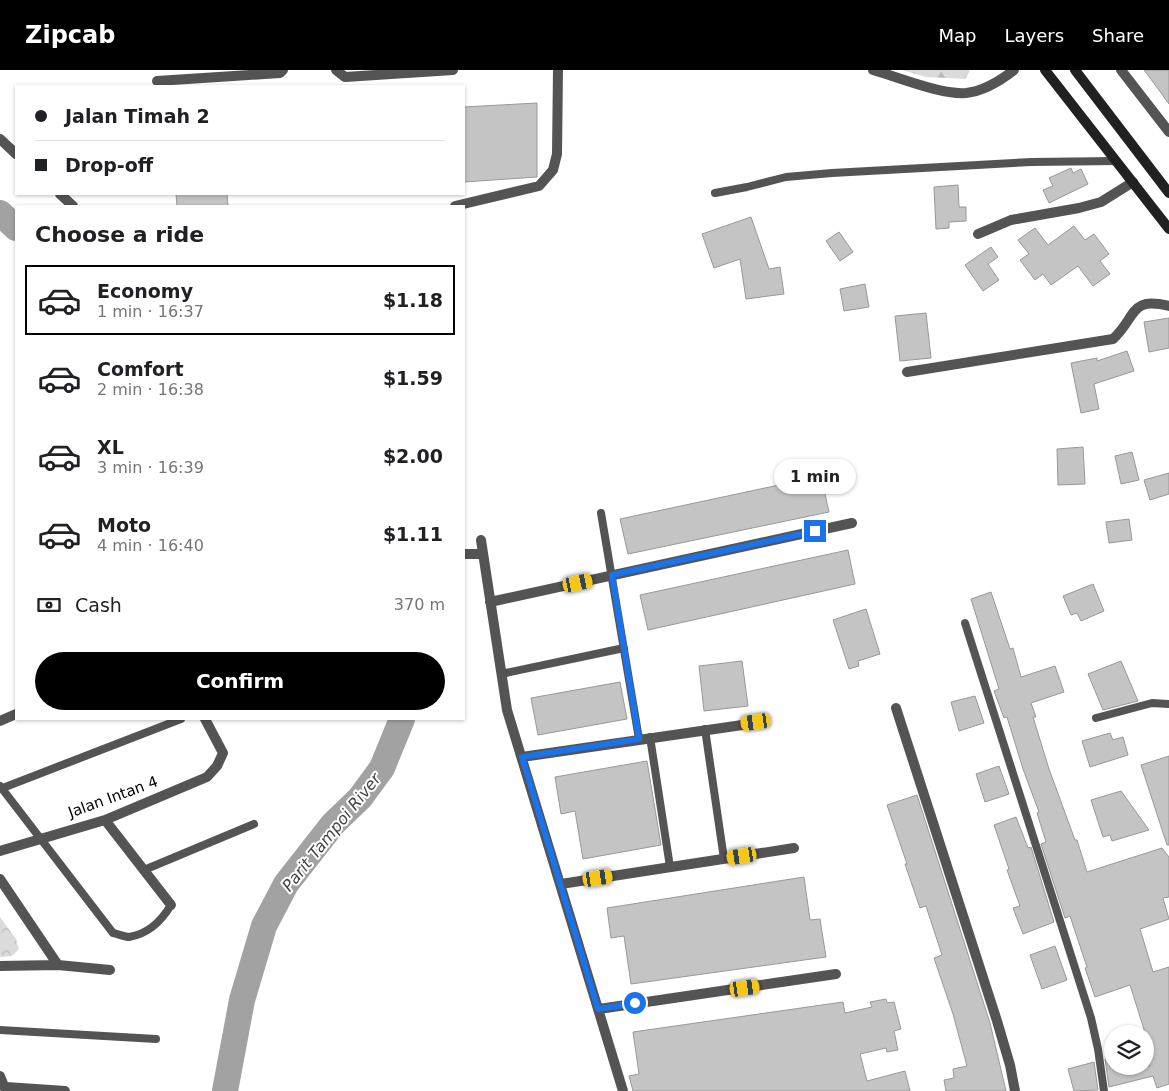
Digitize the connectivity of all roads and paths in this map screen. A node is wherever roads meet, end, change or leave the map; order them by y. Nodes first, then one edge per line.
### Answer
1 (283, 70) edge
2 (336, 70) edge
3 (453, 70) edge
4 (558, 70) edge
5 (873, 70) edge
6 (1014, 70) edge
7 (1046, 70) edge
8 (1074, 70) edge
9 (1121, 70) edge
10 (157, 81) dead end
11 (1169, 132) edge
12 (0, 139) edge
13 (15, 153) edge
14 (1116, 161) junction
15 (1133, 182) junction
16 (715, 193) dead end
17 (1169, 193) edge
18 (61, 195) edge
19 (72, 205) edge
20 (459, 205) edge
21 (1169, 229) edge
22 (978, 234) dead end
23 (1169, 306) edge
24 (907, 372) dead end
25 (601, 513) dead end
26 (852, 523) dead end
27 (482, 540) dead end
28 (465, 554) edge
29 (483, 554) junction
30 (612, 575) junction
31 (490, 602) junction
32 (965, 623) dead end
33 (624, 648) junction
34 (501, 674) junction
35 (1169, 704) edge
36 (896, 708) dead end
37 (15, 714) edge
38 (1096, 718) dead end
39 (178, 720) edge
40 (206, 720) edge
41 (0, 721) edge
42 (756, 722) dead end
43 (704, 730) junction
44 (645, 738) junction
45 (522, 757) junction
46 (1, 788) edge
47 (105, 820) junction
48 (254, 824) dead end
49 (40, 838) junction
50 (794, 848) dead end
51 (0, 851) edge
52 (724, 858) junction
53 (670, 867) junction
54 (144, 870) junction
55 (0, 879) edge
56 (561, 884) junction
57 (172, 905) joint
58 (58, 965) junction
59 (0, 966) edge
60 (110, 970) dead end
61 (836, 974) dead end
62 (598, 1009) junction
63 (0, 1030) edge
64 (156, 1040) dead end
65 (0, 1076) edge
66 (6, 1089) edge
67 (65, 1091) edge
68 (623, 1091) edge
69 (1015, 1091) edge
70 (1104, 1091) edge

1 - 10 street
2 - 3 street
4 - 20 street
5 - 6 street
7 - 14 main road
8 - 17 main road
9 - 11 street
12 - 13 street
14 - 15 main road
14 - 16 lane
15 - 21 main road
15 - 22 street
18 - 19 street
23 - 24 street
25 - 30 lane
26 - 30 street
27 - 29 street
28 - 29 street
29 - 31 street
30 - 31 street
30 - 33 lane
31 - 34 street
32 - 70 lane
33 - 34 lane
33 - 44 lane
34 - 45 street
35 - 38 lane
36 - 69 street
37 - 41 street
39 - 46 lane
40 - 47 street, Jalan Intan 4
42 - 43 street
43 - 44 street
43 - 52 lane
44 - 45 street
44 - 53 lane
45 - 56 street
46 - 49 lane
47 - 49 street, Jalan Intan 4
47 - 54 street
48 - 54 lane
49 - 51 street, Jalan Intan 4
49 - 57 lane
50 - 52 street
52 - 53 street
53 - 56 street
54 - 57 street
55 - 58 street
56 - 62 street
58 - 59 street
58 - 60 street
61 - 62 street
62 - 68 street
63 - 64 lane
65 - 66 street
66 - 67 street

